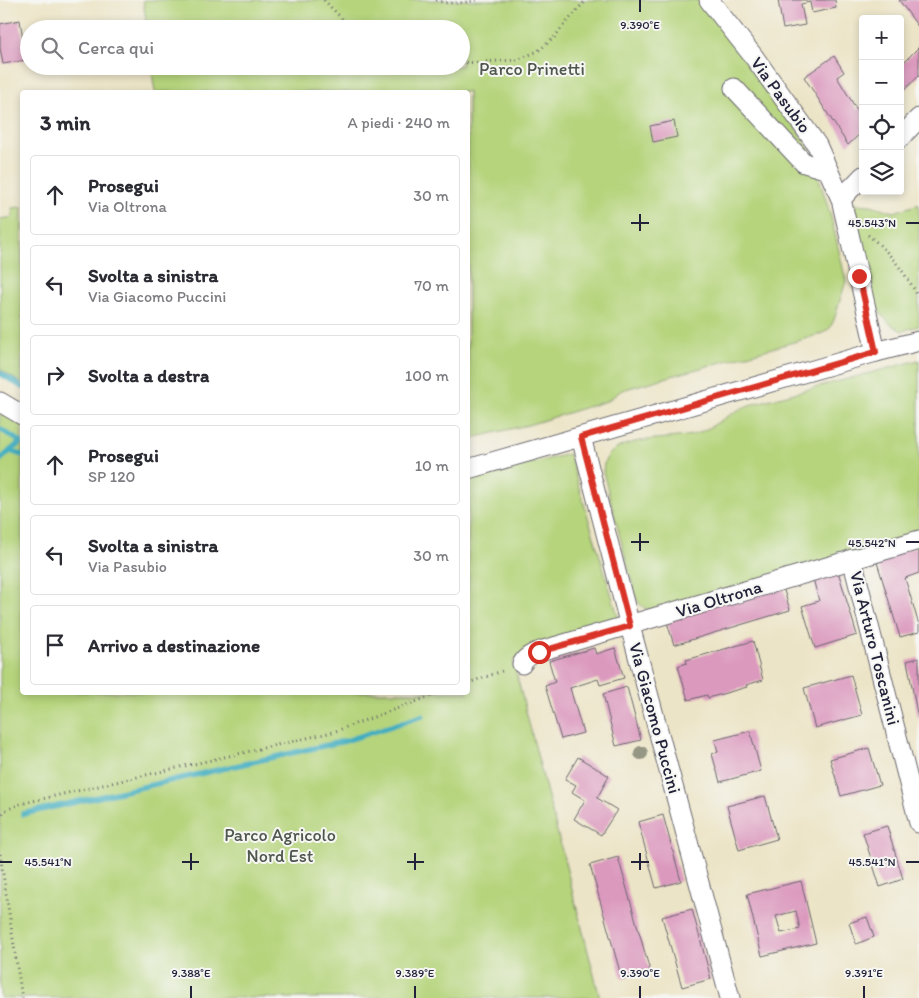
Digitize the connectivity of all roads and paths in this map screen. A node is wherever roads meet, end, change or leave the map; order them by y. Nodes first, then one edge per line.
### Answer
1 (324, 0) edge
2 (436, 0) edge
3 (477, 0) edge
4 (586, 0) edge
5 (708, 0) edge
6 (343, 20) edge
7 (470, 63) edge
8 (734, 88) dead end
9 (919, 118) edge
10 (904, 134) edge
11 (828, 170) junction
12 (859, 180) edge
13 (841, 199) junction
14 (846, 221) junction
15 (919, 298) edge
16 (919, 342) edge
17 (919, 349) edge
18 (876, 352) junction
19 (0, 402) edge
20 (20, 414) edge
21 (581, 437) junction
22 (470, 468) edge
23 (919, 540) edge
24 (852, 560) junction
25 (630, 626) junction
26 (522, 664) joint
27 (470, 682) edge
28 (434, 695) edge
29 (0, 818) edge
30 (919, 824) edge
31 (0, 854) edge
32 (22, 998) edge
33 (730, 998) edge

1 - 6 path
2 - 3 path
4 - 7 path
5 - 11 street, Via Pasubio
8 - 11 street
9 - 10 street
11 - 13 street, Via Pasubio
12 - 13 street
13 - 14 street, Via Pasubio
14 - 15 path
14 - 18 street, Via Pasubio
16 - 18 street
17 - 18 street
18 - 21 street
19 - 20 street
21 - 22 street
21 - 25 street, Via Giacomo Puccini
23 - 24 street, Via Oltrona
24 - 25 street, Via Oltrona
24 - 30 street, Via Arturo Toscanini
25 - 26 street, Via Oltrona
25 - 33 street, Via Giacomo Puccini
26 - 27 path
28 - 29 path
31 - 32 path

